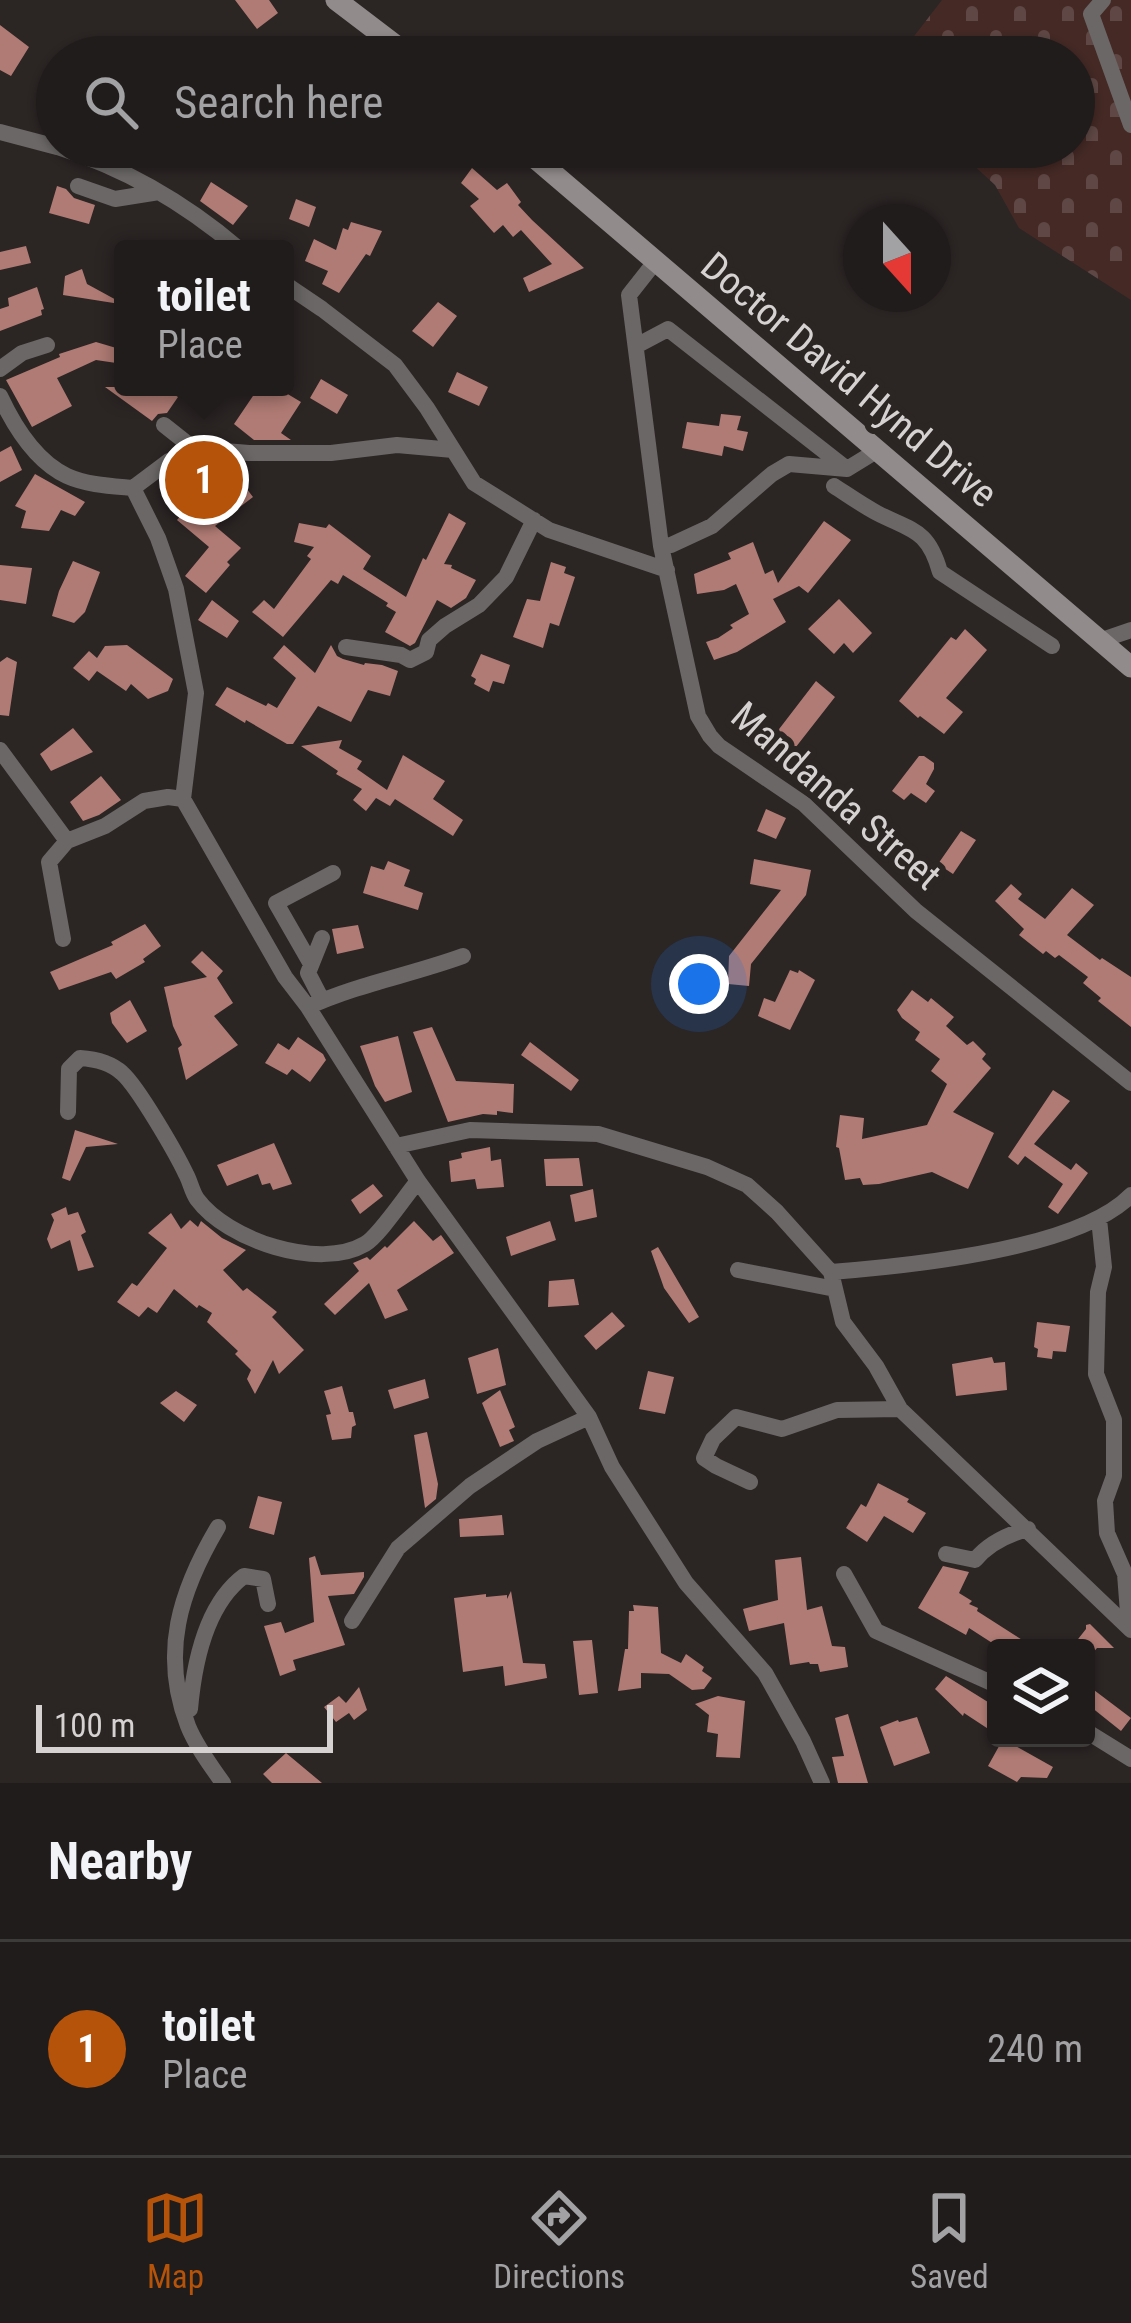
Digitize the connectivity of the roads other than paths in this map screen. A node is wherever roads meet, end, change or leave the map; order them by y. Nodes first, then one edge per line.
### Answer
1 (336, 0) edge
2 (1103, 0) edge
3 (383, 36) edge
4 (1131, 125) edge
5 (0, 132) edge
6 (36, 141) edge
7 (110, 168) edge
8 (546, 168) edge
9 (78, 186) dead end
10 (159, 192) junction
11 (228, 240) edge
12 (655, 262) junction
13 (294, 290) edge
14 (47, 345) dead end
15 (636, 346) junction
16 (0, 368) edge
17 (0, 396) edge
18 (164, 425) dead end
19 (453, 450) junction
20 (878, 450) junction
21 (193, 454) junction
22 (847, 469) junction
23 (834, 486) dead end
24 (133, 488) junction
25 (534, 520) junction
26 (661, 546) junction
27 (668, 570) junction
28 (1131, 630) edge
29 (1099, 641) junction
30 (1052, 646) dead end
31 (346, 647) dead end
32 (1131, 667) edge
33 (0, 750) edge
34 (183, 799) junction
35 (67, 841) junction
36 (333, 873) dead end
37 (322, 938) dead end
38 (63, 939) dead end
39 (463, 956) dead end
40 (310, 964) junction
41 (315, 1004) junction
42 (1131, 1083) edge
43 (68, 1112) dead end
44 (396, 1146) junction
45 (418, 1181) junction
46 (1131, 1195) edge
47 (1099, 1219) junction
48 (737, 1270) dead end
49 (833, 1280) junction
50 (900, 1409) junction
51 (589, 1417) junction
52 (750, 1481) dead end
53 (218, 1527) dead end
54 (1028, 1529) junction
55 (946, 1553) dead end
56 (844, 1574) dead end
57 (268, 1604) dead end
58 (352, 1621) dead end
59 (1130, 1628) edge
60 (987, 1680) edge
61 (189, 1728) junction
62 (1095, 1737) edge
63 (1131, 1760) edge
64 (223, 1783) edge
65 (822, 1783) edge

1 - 3 main road
2 - 4 street
5 - 6 street
7 - 10 street
8 - 12 main road, Doctor David Hynd Drive
9 - 10 street
10 - 11 street
12 - 15 street, Mandanda Street
12 - 20 main road, Doctor David Hynd Drive
13 - 19 street
14 - 16 street
15 - 22 street
15 - 26 street, Mandanda Street
17 - 24 street
18 - 21 street
19 - 21 street
19 - 25 street
20 - 22 street
20 - 29 main road, Doctor David Hynd Drive
21 - 24 street
22 - 26 street
23 - 30 street
24 - 34 street
25 - 27 street
25 - 31 street
26 - 27 street, Mandanda Street
27 - 42 street, Mandanda Street
28 - 29 street
29 - 32 main road, Doctor David Hynd Drive
33 - 35 street
34 - 35 street
34 - 41 street
35 - 38 street
36 - 40 street
37 - 40 street
39 - 41 street
40 - 41 street
41 - 44 street
43 - 45 street
44 - 45 street
44 - 49 street
45 - 51 street
46 - 47 street
47 - 49 street
47 - 59 street
48 - 49 street
49 - 50 street
50 - 52 street
50 - 54 street
51 - 58 street
51 - 65 street
53 - 61 street
54 - 55 street
54 - 59 street
56 - 60 street
57 - 61 street
61 - 64 street
62 - 63 street

